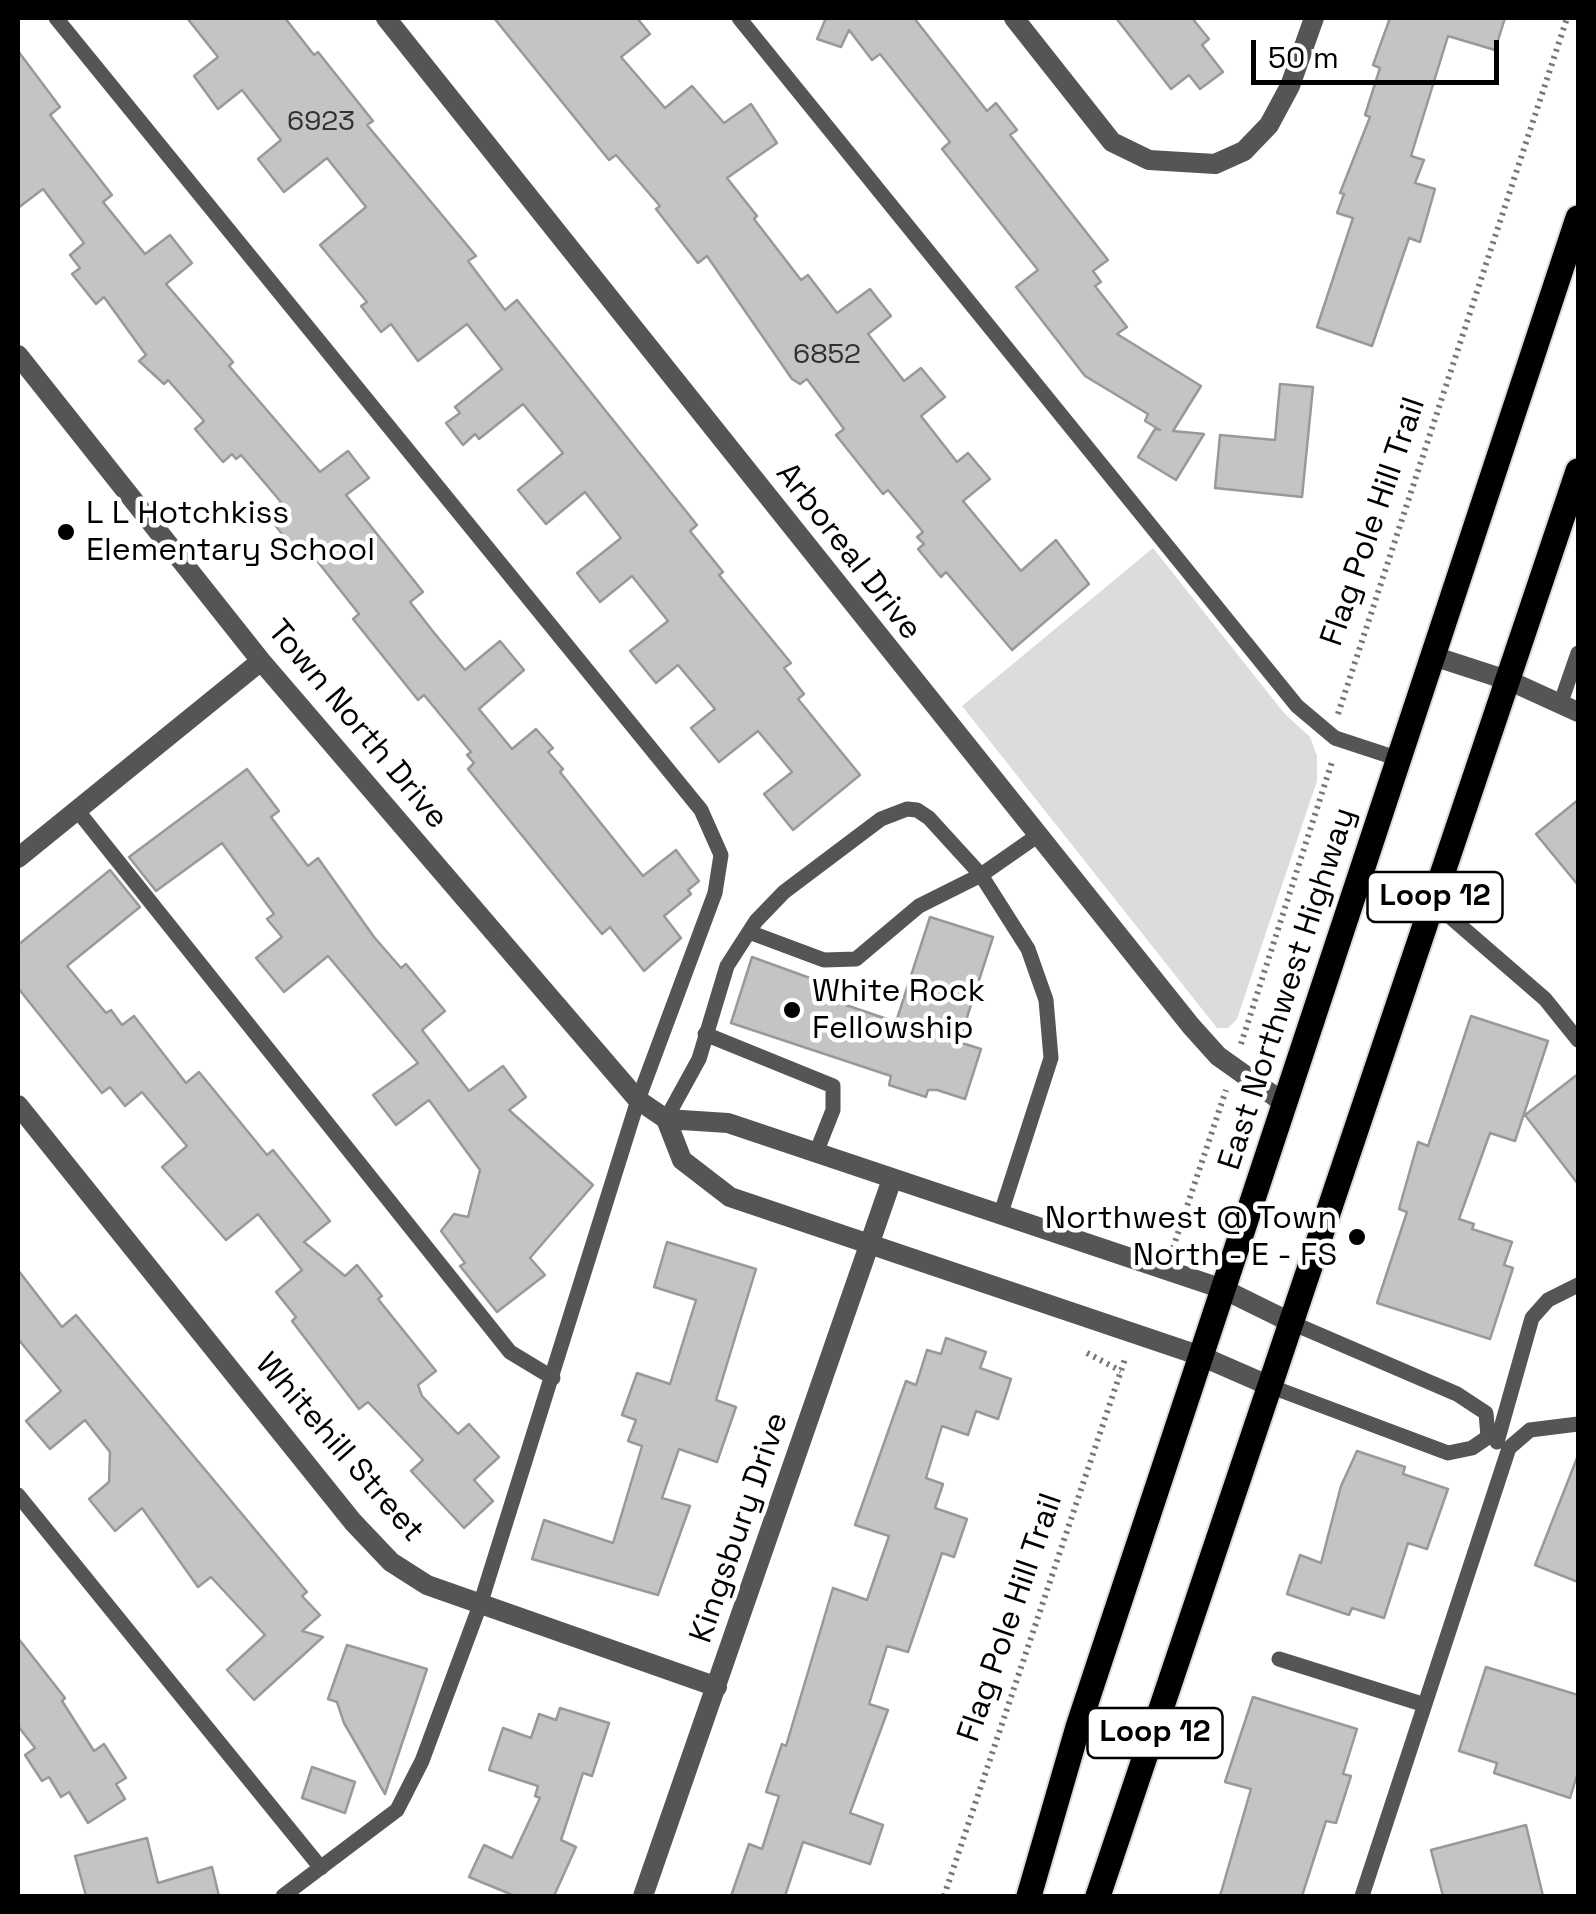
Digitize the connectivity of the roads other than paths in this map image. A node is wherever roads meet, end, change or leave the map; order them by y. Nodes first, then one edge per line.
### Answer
1 (56, 18) edge
2 (386, 18) edge
3 (740, 18) edge
4 (1014, 18) edge
5 (1314, 18) edge
6 (1578, 218) edge
7 (18, 355) edge
8 (1578, 471) edge
9 (1578, 653) edge
10 (1433, 656) junction
11 (262, 661) junction
12 (1510, 681) junction
13 (1570, 707) edge
14 (1399, 759) junction
15 (77, 810) junction
16 (1037, 836) junction
17 (18, 858) edge
18 (980, 875) junction
19 (1433, 902) junction
20 (749, 932) junction
21 (705, 1034) junction
22 (1578, 1040) edge
23 (638, 1100) junction
24 (1284, 1102) junction
25 (18, 1105) edge
26 (666, 1119) junction
27 (816, 1153) junction
28 (892, 1179) junction
29 (1000, 1216) junction
30 (868, 1246) junction
31 (1578, 1286) edge
32 (1223, 1289) junction
33 (1292, 1323) junction
34 (1201, 1356) junction
35 (553, 1378) junction
36 (1272, 1386) junction
37 (1578, 1424) edge
38 (1498, 1442) junction
39 (18, 1495) edge
40 (480, 1605) junction
41 (1280, 1660) dead end
42 (717, 1687) junction
43 (1422, 1704) junction
44 (322, 1868) junction
45 (283, 1896) edge
46 (643, 1896) edge
47 (1030, 1896) edge
48 (1098, 1896) edge
49 (1362, 1896) edge

1 - 23 lane
2 - 16 street, Arboreal Drive
3 - 14 lane
4 - 5 street
6 - 10 main road, East Northwest Highway / Loop 12
7 - 11 street, Town North Drive
8 - 12 main road, Loop 12
9 - 13 lane
10 - 12 street
10 - 14 main road, East Northwest Highway / Loop 12
11 - 15 street
11 - 23 street, Town North Drive
12 - 13 street
12 - 19 main road, Loop 12
14 - 24 main road, East Northwest Highway / Loop 12
15 - 17 street
15 - 35 lane
16 - 18 lane
16 - 24 street, Arboreal Drive
18 - 20 lane
18 - 20 lane
18 - 29 lane
19 - 22 lane
19 - 33 main road, Loop 12
20 - 21 lane
21 - 26 lane
21 - 27 lane
23 - 26 street, Town North Drive
23 - 35 lane
24 - 32 main road, East Northwest Highway / Loop 12
25 - 40 street, Whitehill Street
26 - 27 street, Town North Drive
26 - 30 street
27 - 28 street, Town North Drive
28 - 29 street, Town North Drive
28 - 30 street, Kingsbury Drive
29 - 32 street, Town North Drive
30 - 34 street
30 - 42 street, Kingsbury Drive
31 - 38 lane
32 - 33 street, Town North Drive
32 - 34 main road, East Northwest Highway / Loop 12
33 - 36 main road, Loop 12
33 - 38 lane
34 - 36 street
34 - 47 main road, East Northwest Highway / Loop 12
35 - 40 lane
36 - 38 lane
36 - 48 main road, Loop 12
37 - 38 lane
38 - 43 lane
39 - 44 lane
40 - 42 street, Whitehill Street
40 - 44 lane
41 - 43 lane
42 - 46 street, Kingsbury Drive
43 - 49 lane
44 - 45 lane

